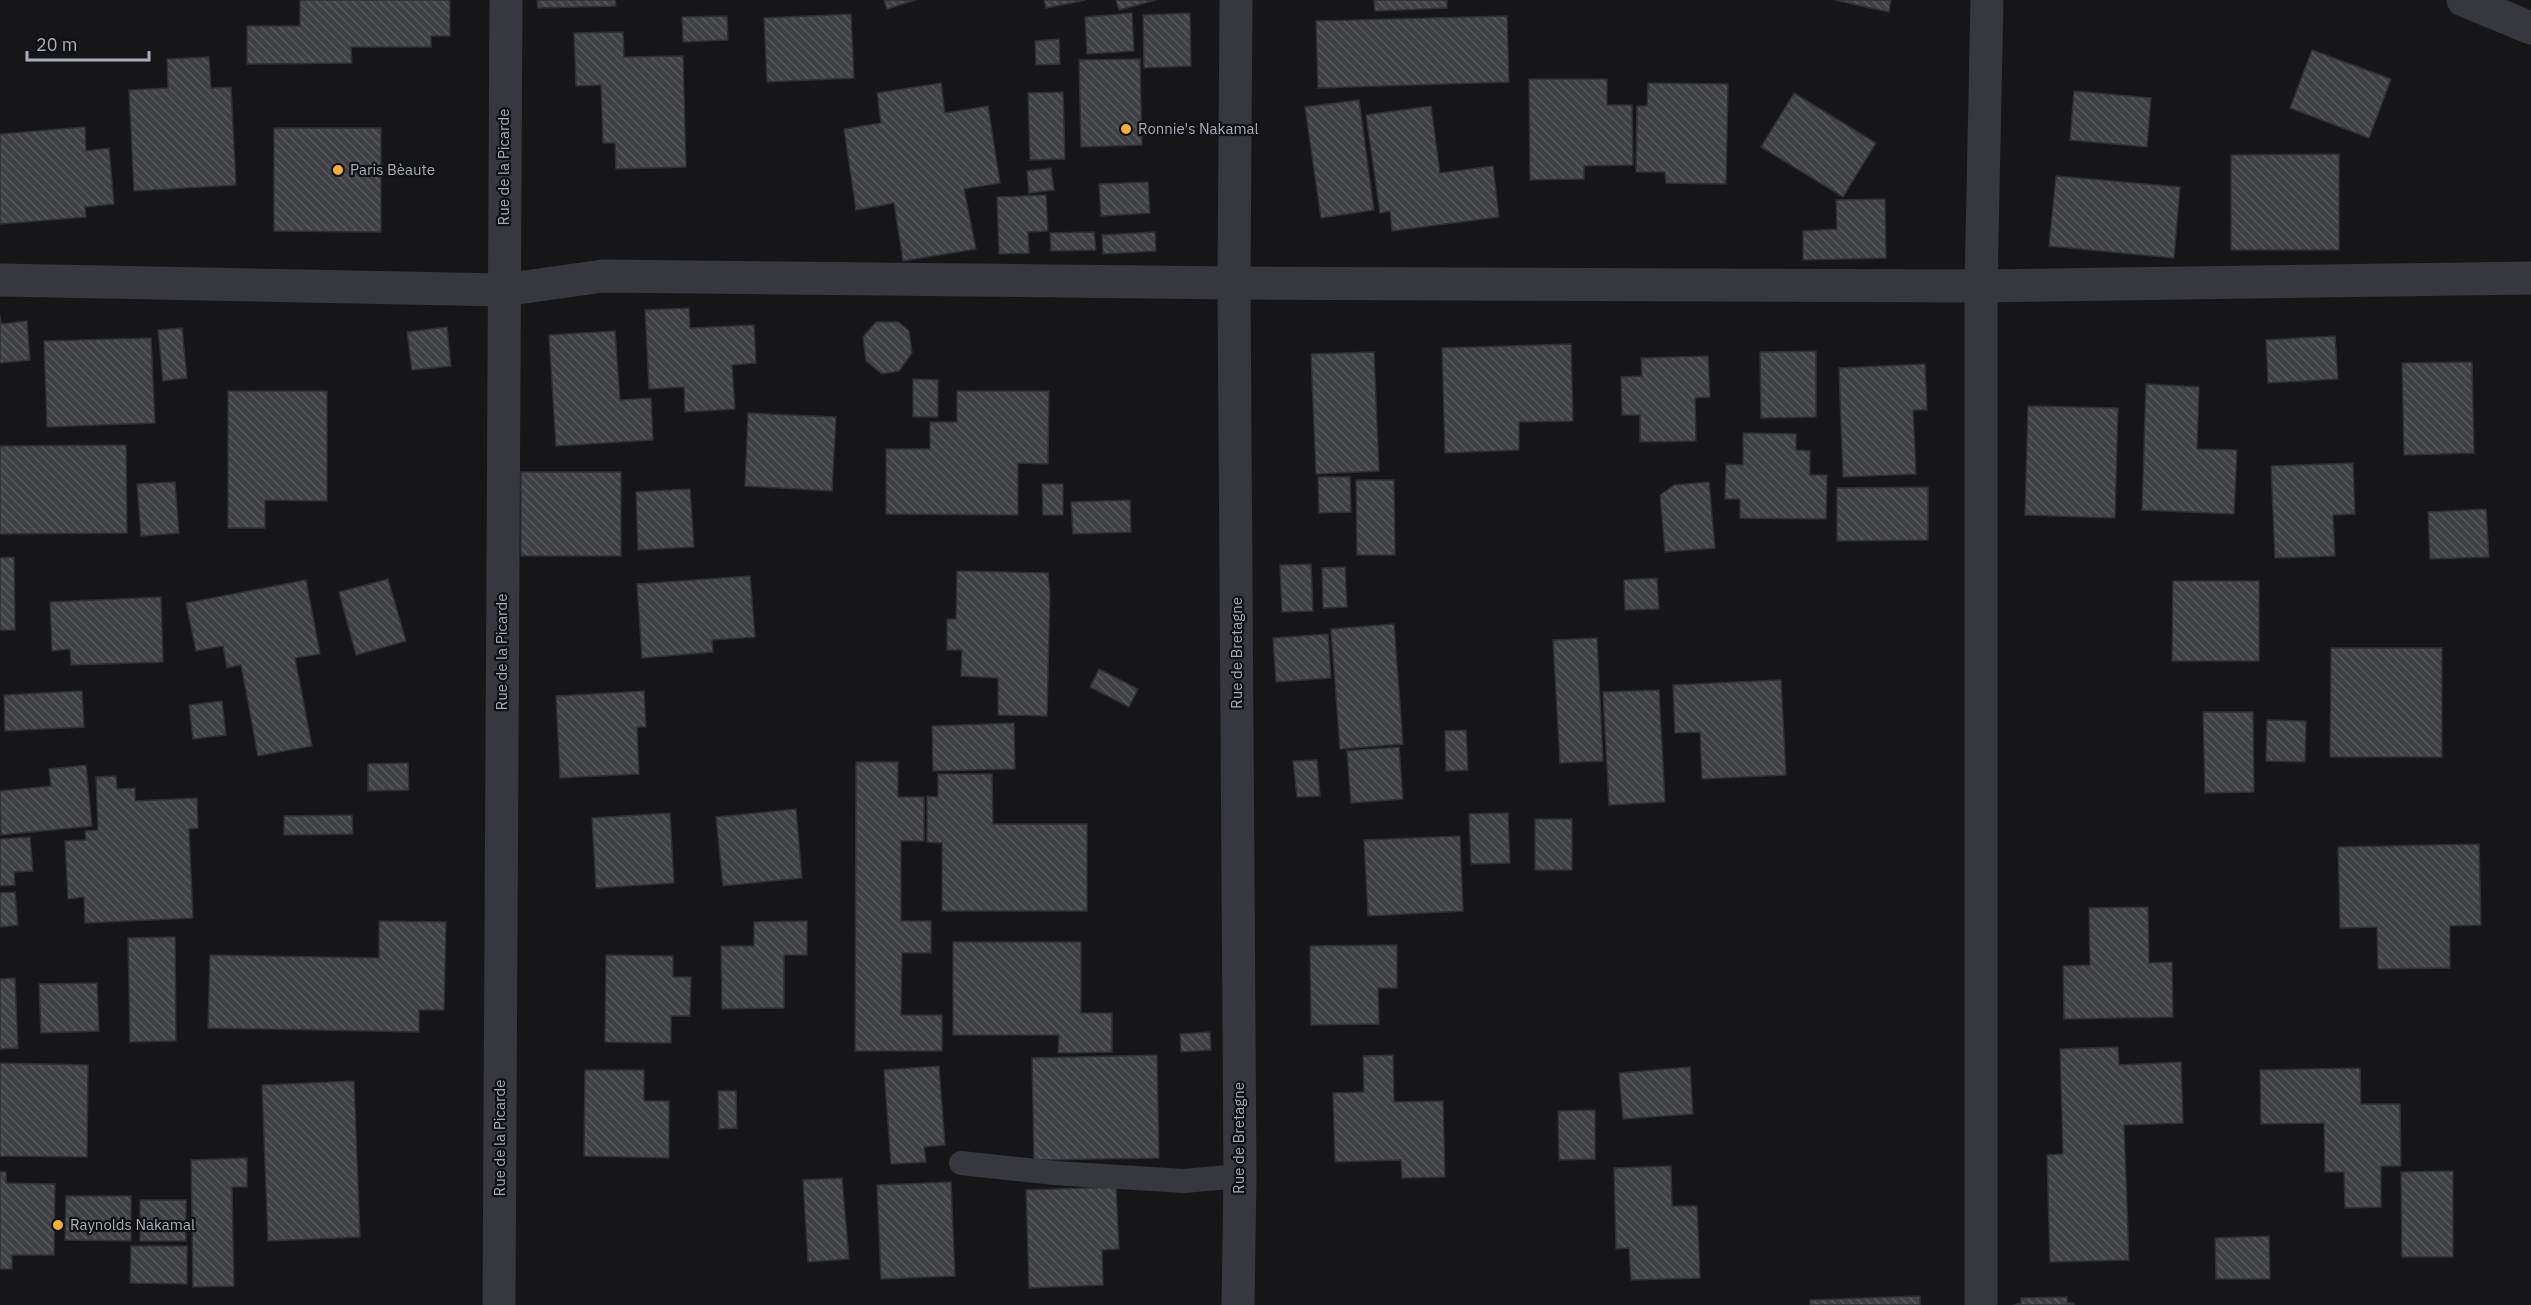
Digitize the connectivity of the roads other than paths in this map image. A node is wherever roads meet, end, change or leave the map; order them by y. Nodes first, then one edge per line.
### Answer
1 (506, 0) edge
2 (1236, 0) edge
3 (1987, 0) edge
4 (2463, 0) edge
5 (2531, 28) edge
6 (2531, 278) edge
7 (0, 280) edge
8 (1234, 283) junction
9 (1981, 286) junction
10 (503, 290) junction
11 (961, 1163) dead end
12 (1240, 1176) junction
13 (499, 1305) edge
14 (1238, 1305) edge
15 (1981, 1305) edge

1 - 10 street, Rue de la Picarde
2 - 8 street, Rue de Bretagne
3 - 9 street
4 - 5 street
6 - 9 street
7 - 10 street
8 - 9 street
8 - 10 street
8 - 12 street, Rue de Bretagne
9 - 15 street
10 - 13 street, Rue de la Picarde
11 - 12 lane
12 - 14 street, Rue de Bretagne

